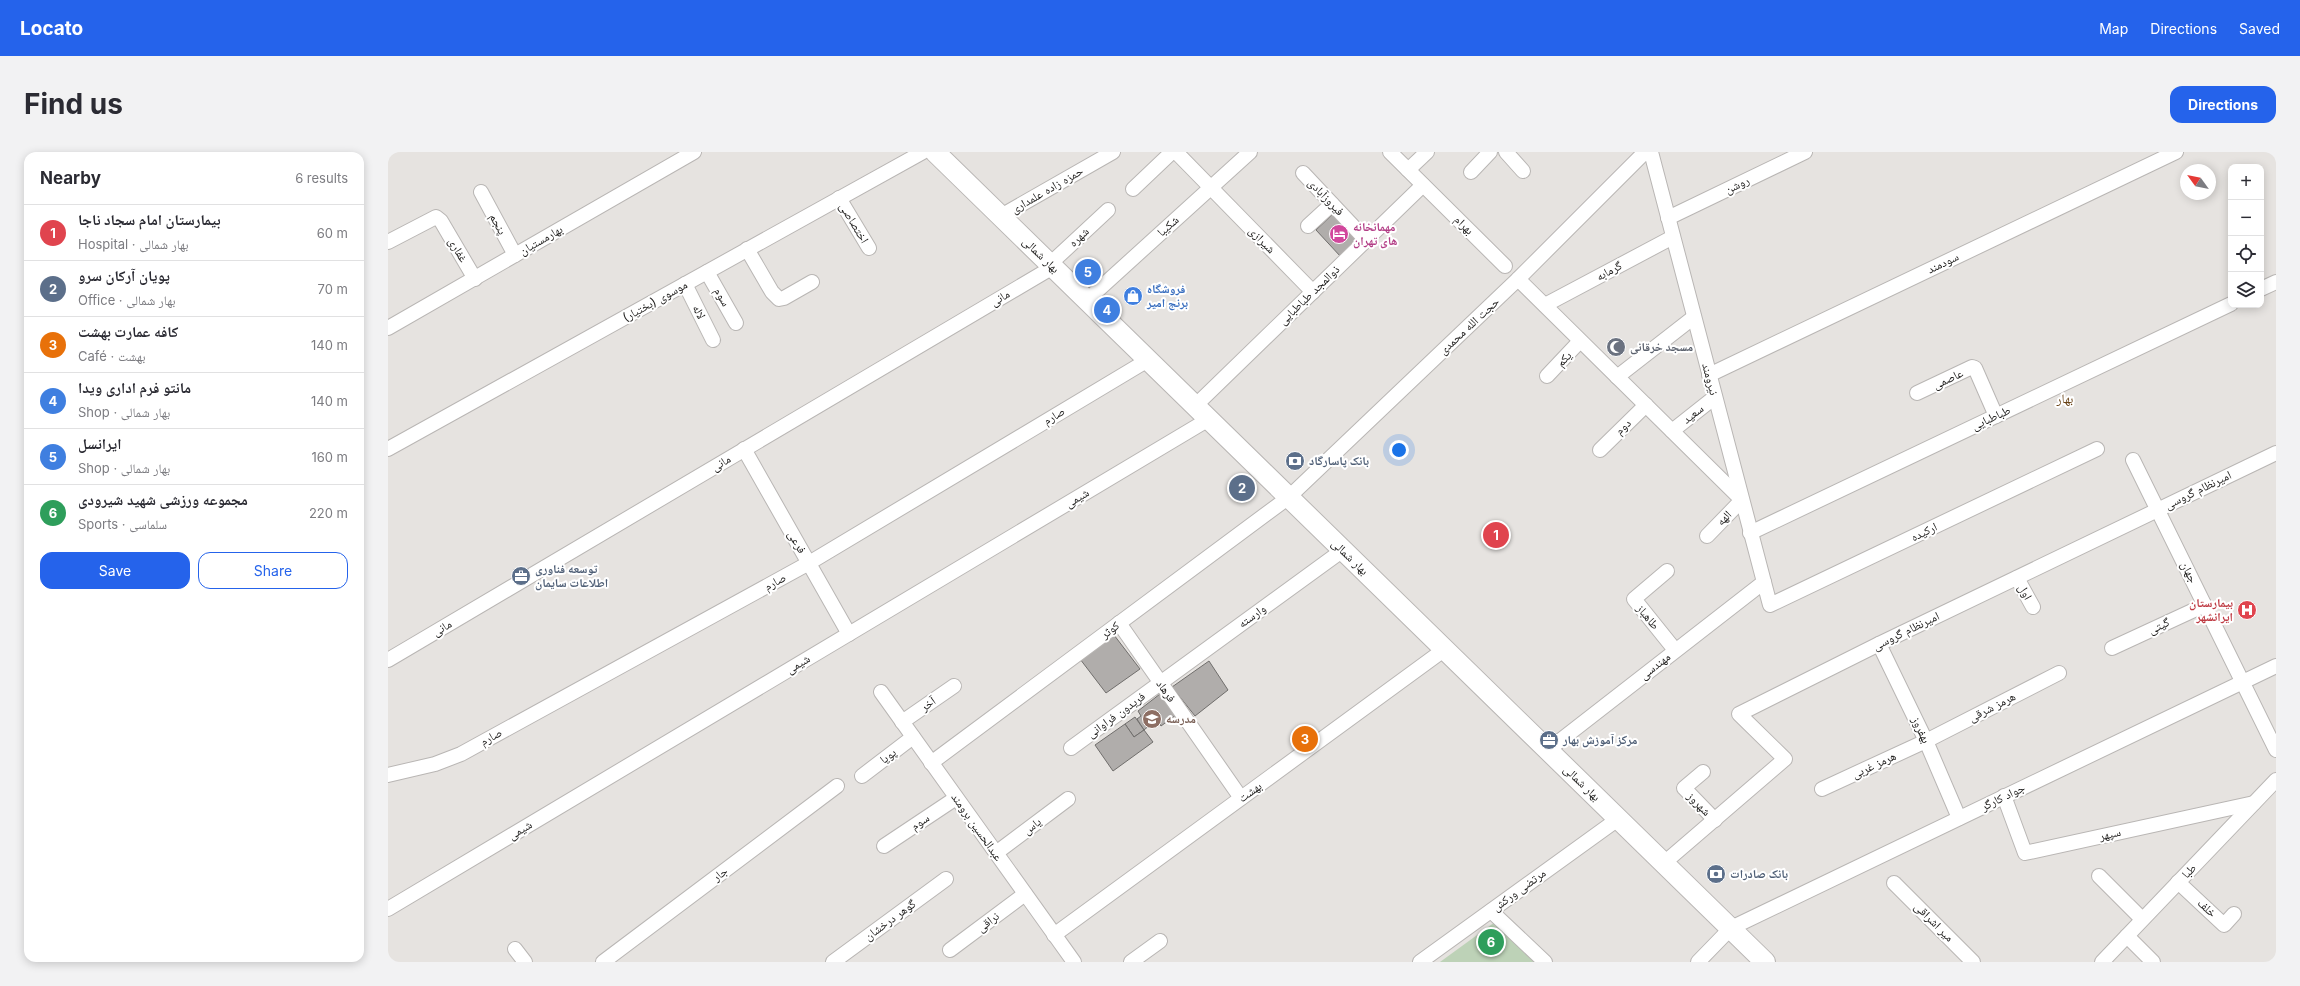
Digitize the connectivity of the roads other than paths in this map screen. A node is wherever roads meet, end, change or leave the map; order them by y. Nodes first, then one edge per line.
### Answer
1 (694, 152) edge
2 (923, 152) edge
3 (935, 152) edge
4 (1113, 152) edge
5 (1172, 152) edge
6 (1176, 152) edge
7 (1250, 152) edge
8 (1390, 152) edge
9 (1427, 152) edge
10 (1490, 152) edge
11 (1506, 152) edge
12 (1645, 152) edge
13 (1651, 152) edge
14 (1805, 152) edge
15 (2176, 152) edge
16 (1408, 170) junction
17 (1523, 171) dead end
18 (1471, 172) dead end
19 (1303, 173) dead end
20 (1423, 185) junction
21 (1211, 187) junction
22 (1133, 189) dead end
23 (481, 192) dead end
24 (839, 198) junction
25 (1332, 204) junction
26 (1108, 210) dead end
27 (1002, 216) junction
28 (1668, 218) junction
29 (1308, 226) dead end
30 (1673, 237) junction
31 (1366, 240) junction
32 (388, 242) edge
33 (869, 248) dead end
34 (747, 250) junction
35 (515, 255) junction
36 (1052, 265) junction
37 (1505, 266) dead end
38 (707, 272) junction
39 (474, 279) junction
40 (1518, 279) junction
41 (812, 282) dead end
42 (2276, 282) edge
43 (685, 284) junction
44 (2264, 288) edge
45 (1313, 292) junction
46 (1087, 300) junction
47 (1545, 305) junction
48 (2228, 305) edge
49 (1694, 317) junction
50 (736, 323) dead end
51 (388, 328) edge
52 (713, 340) dead end
53 (1580, 341) junction
54 (1148, 360) junction
55 (1709, 375) junction
56 (1547, 376) dead end
57 (1617, 377) junction
58 (1917, 393) dead end
59 (1715, 397) junction
60 (1646, 405) junction
61 (1202, 412) junction
62 (1996, 416) junction
63 (1672, 431) junction
64 (388, 449) edge
65 (744, 449) junction
66 (2098, 449) dead end
67 (1600, 450) dead end
68 (2276, 453) edge
69 (2133, 460) dead end
70 (1288, 497) junction
71 (1742, 500) junction
72 (2158, 510) junction
73 (1750, 533) junction
74 (1707, 536) dead end
75 (1343, 550) junction
76 (809, 563) junction
77 (1667, 571) dead end
78 (2017, 578) junction
79 (1764, 582) junction
80 (2205, 604) junction
81 (2033, 607) dead end
82 (1119, 623) junction
83 (849, 634) junction
84 (1879, 644) junction
85 (2112, 648) dead end
86 (1445, 649) junction
87 (1675, 650) junction
88 (388, 660) edge
89 (2276, 666) edge
90 (2059, 673) dead end
91 (2243, 681) junction
92 (1161, 683) junction
93 (954, 686) dead end
94 (881, 692) dead end
95 (902, 722) junction
96 (913, 737) junction
97 (1926, 741) junction
98 (1071, 748) dead end
99 (1548, 750) junction
100 (2276, 750) edge
101 (931, 763) junction
102 (1703, 772) dead end
103 (388, 775) edge
104 (862, 776) dead end
105 (2276, 780) edge
106 (837, 786) dead end
107 (1822, 789) dead end
108 (2004, 796) junction
109 (956, 798) junction
110 (1241, 798) junction
111 (1068, 799) dead end
112 (2254, 803) junction
113 (1618, 818) junction
114 (1959, 818) junction
115 (1715, 820) junction
116 (884, 846) dead end
117 (996, 853) junction
118 (1664, 863) junction
119 (2099, 876) dead end
120 (946, 879) dead end
121 (2178, 882) junction
122 (1894, 883) dead end
123 (1025, 894) junction
124 (388, 909) edge
125 (1491, 911) junction
126 (2234, 914) dead end
127 (2142, 919) junction
128 (1731, 928) junction
129 (1054, 935) junction
130 (2127, 936) junction
131 (1160, 941) dead end
132 (515, 949) dead end
133 (950, 950) dead end
134 (525, 962) edge
135 (603, 962) edge
136 (833, 962) edge
137 (1074, 962) edge
138 (1131, 962) edge
139 (1420, 962) edge
140 (1545, 962) edge
141 (1698, 962) edge
142 (1765, 962) edge
143 (1973, 962) edge
144 (2102, 962) edge
145 (2153, 962) edge

1 - 35 street, بهارمستیان
2 - 24 street, موسوی (بختیار)
3 - 27 main road, بهار شمالی
4 - 27 street, حمزه زاده علمداری
5 - 22 street
6 - 21 street, شیرازی
7 - 21 street, شکیبا
8 - 16 street, بهرام
9 - 16 street
10 - 18 street
11 - 17 street
12 - 40 street, حجت الله محمدی
13 - 28 street, نیرومند
14 - 28 street, روشن
15 - 55 street, سودمند
16 - 20 street, بهرام
19 - 25 street, فیروزآبادی
20 - 31 street, ذوالمجد طباطبایی
20 - 37 street, بهرام
21 - 45 street, شیرازی
21 - 46 street, شکیبا
23 - 35 street, پنجم
24 - 33 street, اختصاصی
24 - 34 street, موسوی (بختیار)
25 - 29 street
25 - 31 street, فیروزآبادی
26 - 36 street, شهره
27 - 36 main road, بهار شمالی
28 - 30 street, نیرومند
30 - 47 street, گرمابه
30 - 49 street, نیرومند
31 - 45 street, ذوالمجد طباطبایی
32 - 39 street, غفاری
34 - 38 street, موسوی (بختیار)
34 - 41 street
35 - 39 street, بهارمستیان
36 - 46 main road, بهار شمالی
36 - 65 street, مانی
38 - 43 street, موسوی (بختیار)
38 - 50 street, سوم
39 - 51 street, بهارمستیان
40 - 47 street
40 - 70 street, حجت الله محمدی
42 - 44 street
43 - 52 street, لاله
43 - 64 street, موسوی (بختیار)
45 - 61 street, ذوالمجد طباطبایی
46 - 54 main road, بهار شمالی
47 - 53 street
48 - 62 street, طباطبایی
49 - 55 street, نیرومند
49 - 57 street
53 - 56 street, یکم
53 - 57 street
54 - 61 main road, بهار شمالی
54 - 76 street, صارم
55 - 59 street, نیرومند
57 - 60 street
58 - 62 street, عاصمی
59 - 63 street, سعید
59 - 71 street, نیرومند
60 - 63 street
60 - 67 street, دوم
61 - 70 main road, بهار شمالی
61 - 83 street, شیمی
62 - 73 street, طباطبایی
63 - 71 street
65 - 76 street, فرعی
65 - 88 street, مانی
66 - 79 street, ارکیده
68 - 72 street, امیرنظام گروسی
69 - 72 street, جهان
70 - 75 main road, بهار شمالی
70 - 82 street, کوثر
71 - 73 street, نیرومند
71 - 74 street, الهه
72 - 78 street, امیرنظام گروسی
72 - 80 street, جهان
73 - 79 street, نیرومند
75 - 86 main road, بهار شمالی
75 - 92 street, وارسته
76 - 83 street, فرعی
76 - 103 street, صارم
77 - 87 street, طاهباز
78 - 81 street, اول
78 - 84 street, امیرنظام گروسی
79 - 87 street, مهندسی
80 - 85 street, گیتی
80 - 91 street, جهان
82 - 92 street, فرهاد
82 - 101 street, کوثر
83 - 124 street, شیمی
84 - 97 street, بهفروز
84 - 115 street, امیرنظام گروسی
86 - 99 main road, بهار شمالی
86 - 110 street, بهشت
87 - 99 street, مهندسی
89 - 91 street, جواد کارگر
90 - 97 street, هرمز شرقی
91 - 100 street, جهان
91 - 108 street, جواد کارگر
92 - 98 street, فریدون فراوانی
92 - 110 street, فرهاد
93 - 95 street, آخر
94 - 95 street, عبدالحسین برومند
95 - 96 street, عبدالحسین برومند
96 - 101 street, عبدالحسین برومند
96 - 104 street, پویا
97 - 107 street, هرمز غربی
97 - 114 street, بهفروز
99 - 113 main road, بهار شمالی
101 - 109 street, عبدالحسین برومند
102 - 115 street, شهروز
105 - 112 street, طبا
106 - 135 street, جار
108 - 112 street, سپهر
108 - 114 street, جواد کارگر
109 - 116 street, سوم
109 - 117 street, عبدالحسین برومند
110 - 129 street, بهشت
111 - 117 street, یاس
112 - 121 street, طبا
113 - 118 main road, بهار شمالی
113 - 125 street, مرتضی ورکش
114 - 128 street, جواد کارگر
115 - 118 street, امیرنظام گروسی
117 - 123 street, عبدالحسین برومند
118 - 128 main road, بهار شمالی
119 - 127 street
120 - 136 street, گوهر درخشان
121 - 126 street, خلف
121 - 127 street, طبا
122 - 143 street, میر اشراقی
123 - 129 street, عبدالحسین برومند
123 - 133 street, نراقی
125 - 139 street, مرتضی ورکش
125 - 140 street
127 - 130 street, طبا
128 - 141 street
128 - 142 main road, بهار شمالی
129 - 137 street, عبدالحسین برومند
130 - 144 street, طبا
130 - 145 street
131 - 138 street
132 - 134 street

